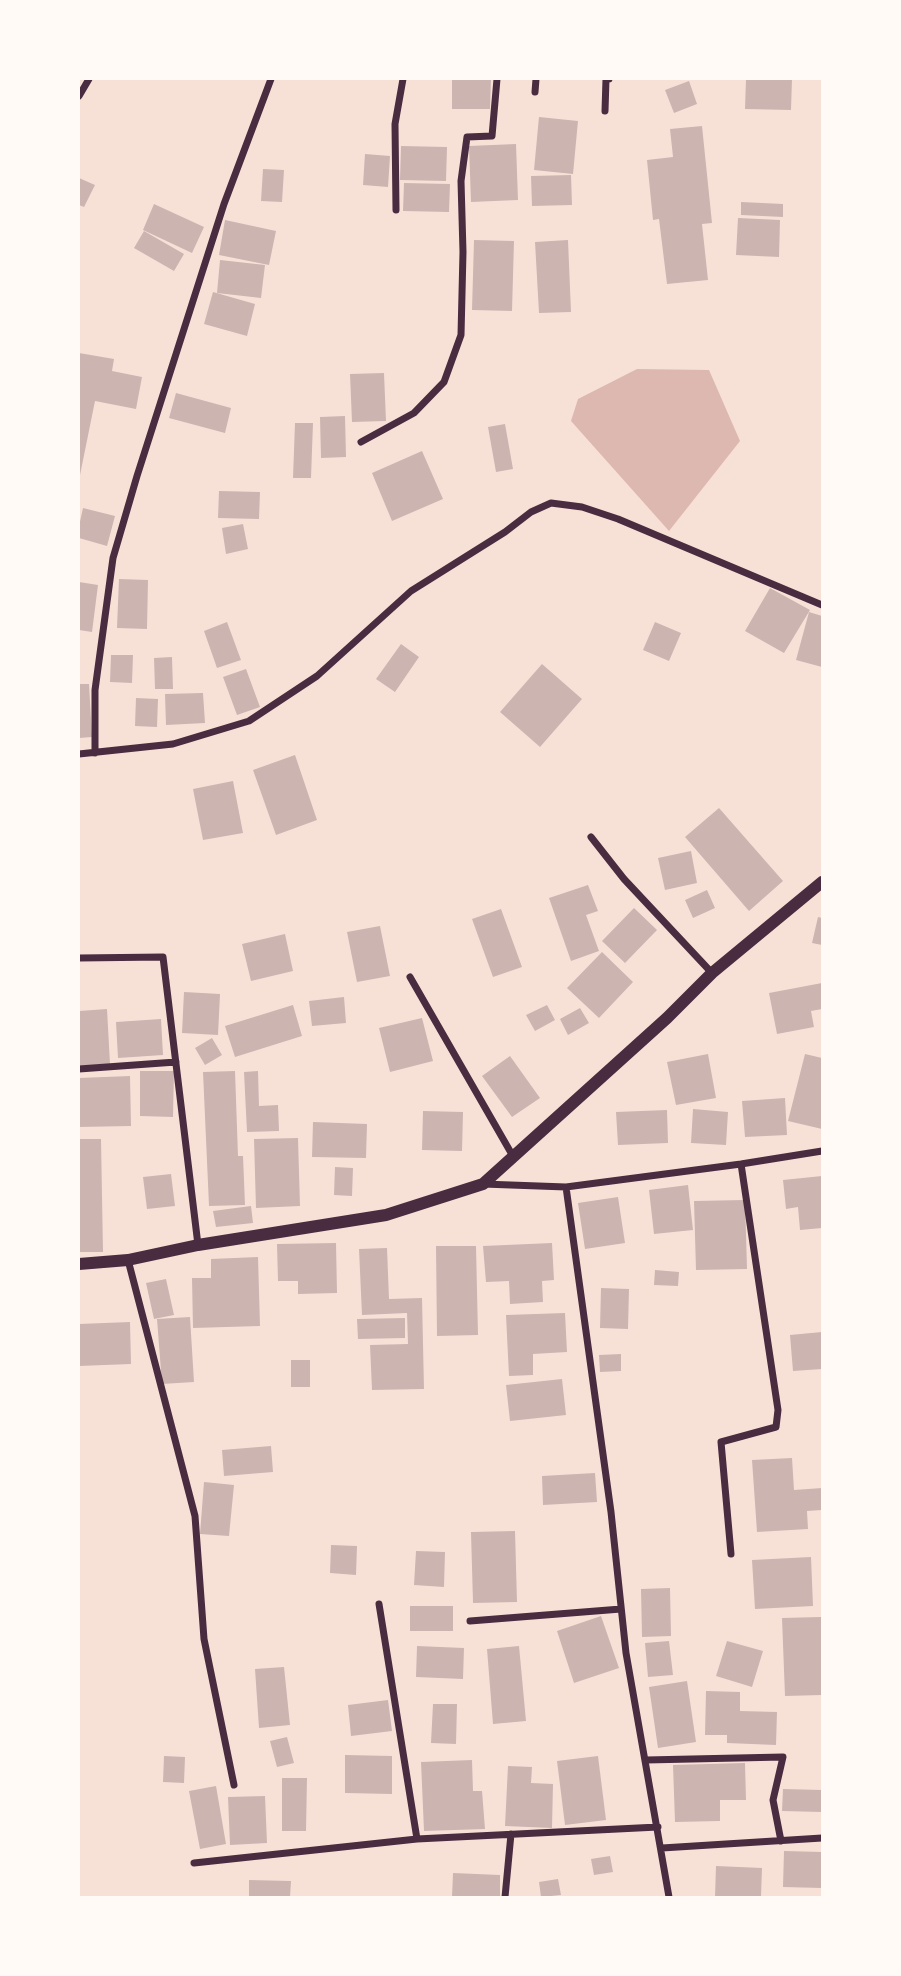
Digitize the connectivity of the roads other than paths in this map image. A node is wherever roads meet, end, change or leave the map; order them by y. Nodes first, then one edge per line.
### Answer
1 (89, 79) edge
2 (271, 79) edge
3 (403, 79) edge
4 (497, 79) edge
5 (536, 79) edge
6 (609, 79) edge
7 (536, 92) dead end
8 (79, 96) edge
9 (605, 111) dead end
10 (396, 210) dead end
11 (360, 442) dead end
12 (822, 605) edge
13 (95, 752) junction
14 (79, 754) edge
15 (591, 837) dead end
16 (822, 882) edge
17 (79, 958) edge
18 (712, 973) junction
19 (410, 977) dead end
20 (176, 1062) junction
21 (79, 1069) edge
22 (822, 1151) edge
23 (514, 1158) junction
24 (741, 1164) junction
25 (483, 1184) junction
26 (566, 1186) junction
27 (198, 1245) junction
28 (128, 1260) junction
29 (79, 1264) edge
30 (731, 1554) dead end
31 (379, 1605) dead end
32 (621, 1609) junction
33 (470, 1621) dead end
34 (646, 1759) junction
35 (234, 1785) dead end
36 (658, 1827) junction
37 (511, 1834) junction
38 (822, 1838) edge
39 (417, 1839) junction
40 (781, 1841) junction
41 (662, 1848) junction
42 (194, 1863) dead end
43 (505, 1897) edge
44 (669, 1897) edge

1 - 8 street
2 - 13 street
3 - 10 street
4 - 11 street
5 - 7 street
6 - 9 street
12 - 13 street
13 - 14 street
15 - 18 street
16 - 18 street
17 - 20 street
18 - 23 street
19 - 23 street
20 - 21 street
20 - 27 street
22 - 24 street
23 - 25 street
24 - 26 street
24 - 30 street
25 - 26 street
25 - 27 street
26 - 32 street
27 - 28 street
28 - 29 street
28 - 35 street
31 - 39 street
32 - 33 street
32 - 34 street
34 - 36 street
34 - 40 street
36 - 37 street
36 - 41 street
37 - 39 street
37 - 43 street
38 - 40 street
39 - 42 street
40 - 41 street
41 - 44 street

